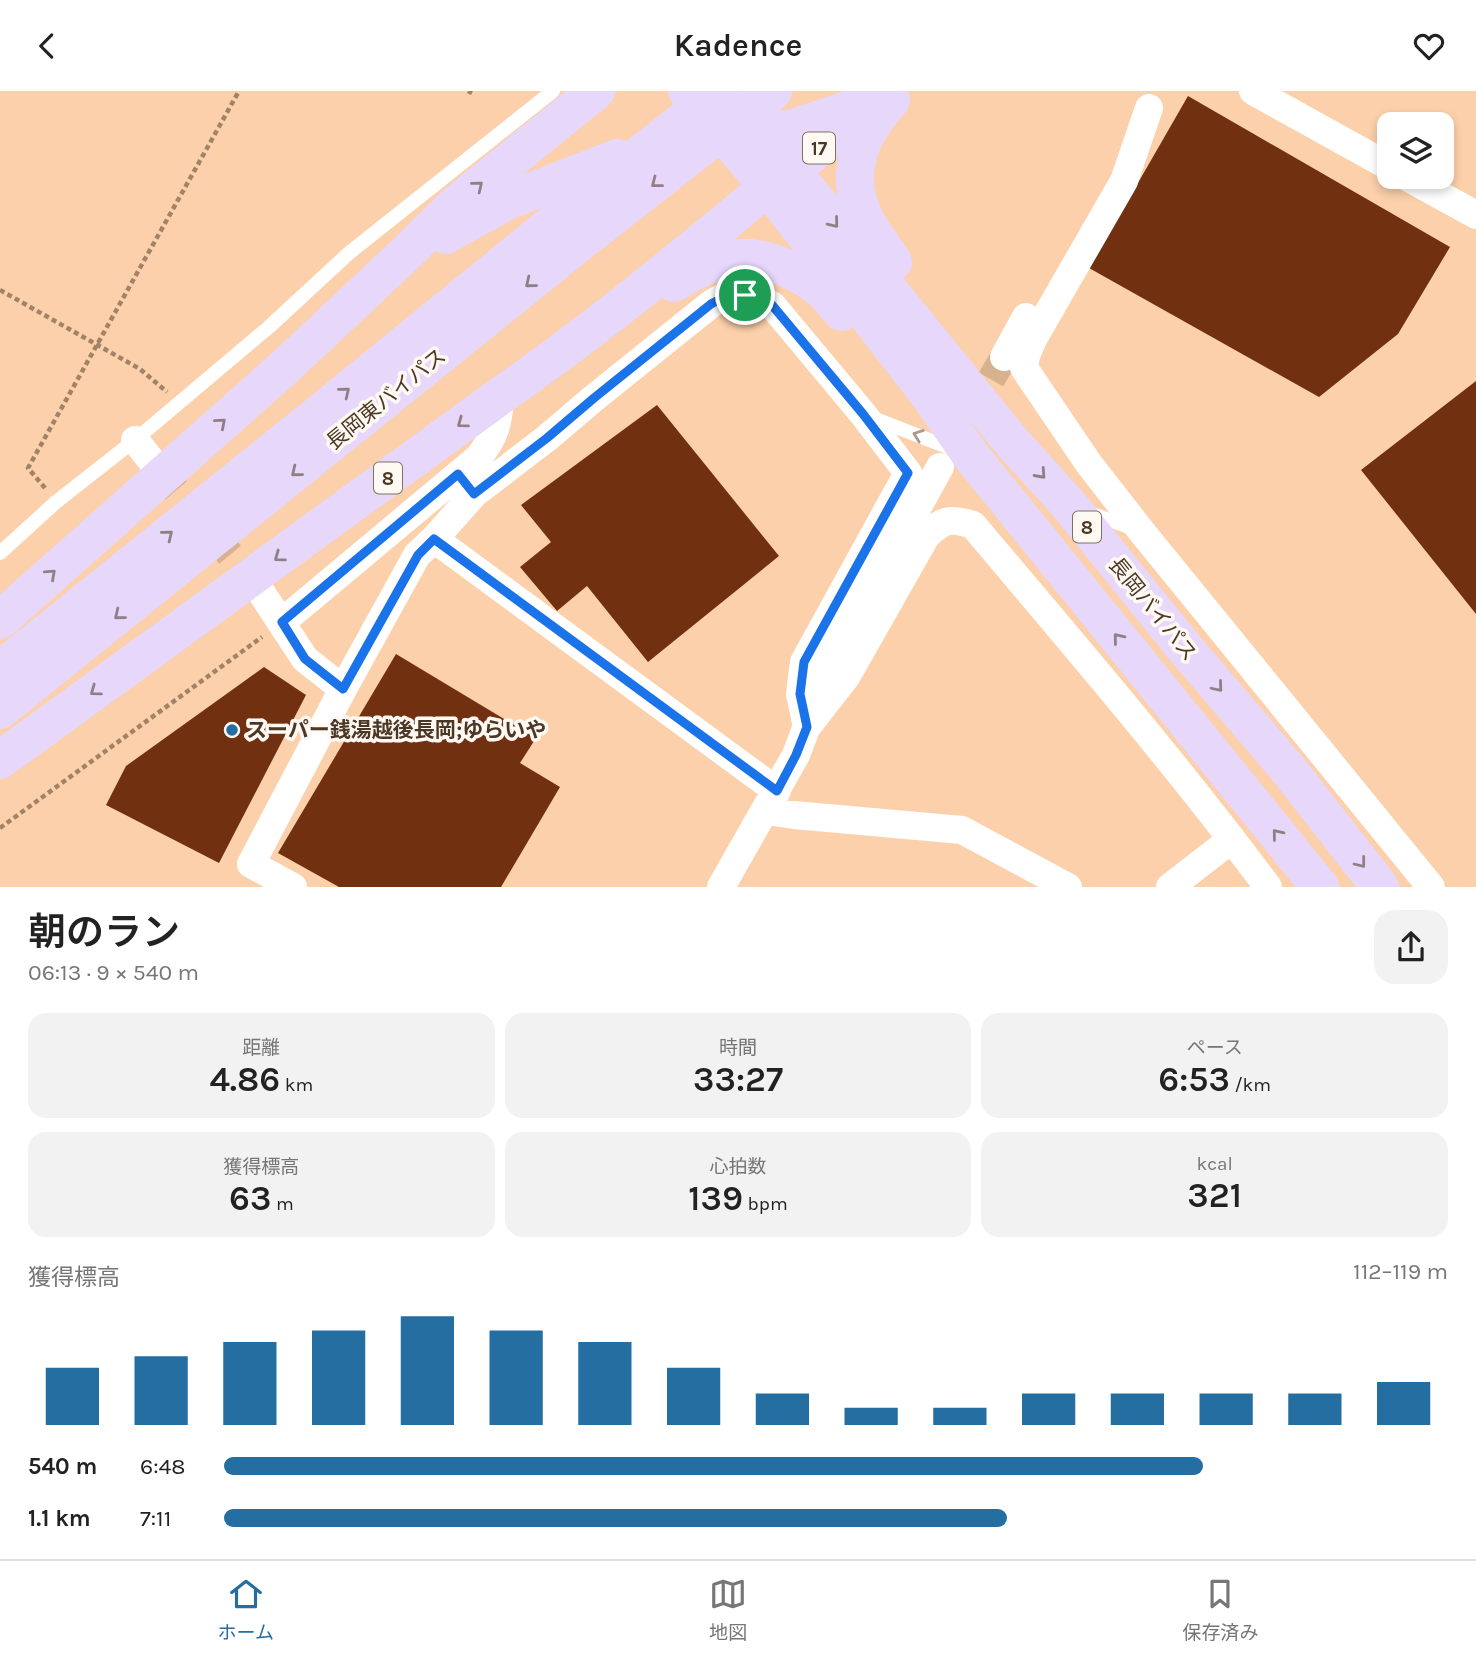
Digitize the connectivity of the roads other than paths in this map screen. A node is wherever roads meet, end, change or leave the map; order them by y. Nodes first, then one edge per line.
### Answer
1 (553, 91) edge
2 (596, 91) edge
3 (756, 91) edge
4 (774, 91) edge
5 (1253, 91) edge
6 (881, 95) edge
7 (1155, 100) edge
8 (734, 129) edge
9 (1377, 160) edge
10 (1429, 189) edge
11 (1476, 215) edge
12 (573, 227) junction
13 (399, 260) junction
14 (559, 355) junction
15 (1003, 357) tunnel mouth
16 (500, 396) junction
17 (863, 414) junction
18 (135, 440) junction
19 (1011, 441) junction
20 (956, 462) junction
21 (158, 469) tunnel mouth
22 (466, 484) junction
23 (1069, 505) junction
24 (1142, 532) junction
25 (434, 539) junction
26 (0, 553) edge
27 (259, 589) tunnel mouth
28 (0, 619) edge
29 (282, 622) junction
30 (0, 670) edge
31 (343, 689) junction
32 (1146, 702) junction
33 (0, 710) edge
34 (807, 727) junction
35 (1294, 745) junction
36 (0, 760) edge
37 (771, 801) junction
38 (1232, 839) junction
39 (293, 887) edge
40 (721, 887) edge
41 (1069, 887) edge
42 (1170, 887) edge
43 (1268, 887) edge
44 (1320, 887) edge
45 (1380, 887) edge
46 (1431, 887) edge

1 - 18 lane
13 -> 2 highway
3 - 8 highway
4 - 8 highway, 長岡東バイパス
5 - 9 street
6 - 8 highway
6 - 8 highway, 17
6 - 19 highway
7 - 15 street
7 - 24 street
8 - 12 highway, 長岡東バイパス
8 - 13 highway
8 - 14 highway, 8
8 -> 19 highway, 長岡バイパス / 8
8 - 20 highway, 8
10 - 11 street
30 -> 12 highway, 長岡東バイパス
12 -> 33 highway, 長岡東バイパス
28 -> 13 highway
14 - 16 highway, 8
14 - 20 highway
16 - 22 street
16 -> 36 highway, 8
20 -> 17 lane
17 - 22 street
17 - 34 street
18 - 21 street
18 - 26 lane
19 -> 23 highway, 長岡バイパス / 8
32 -> 20 highway, 8
20 - 34 street
22 - 25 street
22 - 29 street
23 - 24 lane
23 -> 35 highway, 長岡バイパス / 8
24 - 35 street
25 - 31 street
25 - 37 street
27 - 29 street
29 - 31 street
31 - 39 street
32 - 34 street
32 - 38 street
44 -> 32 highway, 8
34 - 37 street
35 -> 45 highway, 長岡バイパス / 8
35 - 46 street
37 - 40 street
37 - 41 street
38 - 42 street
38 - 43 street

